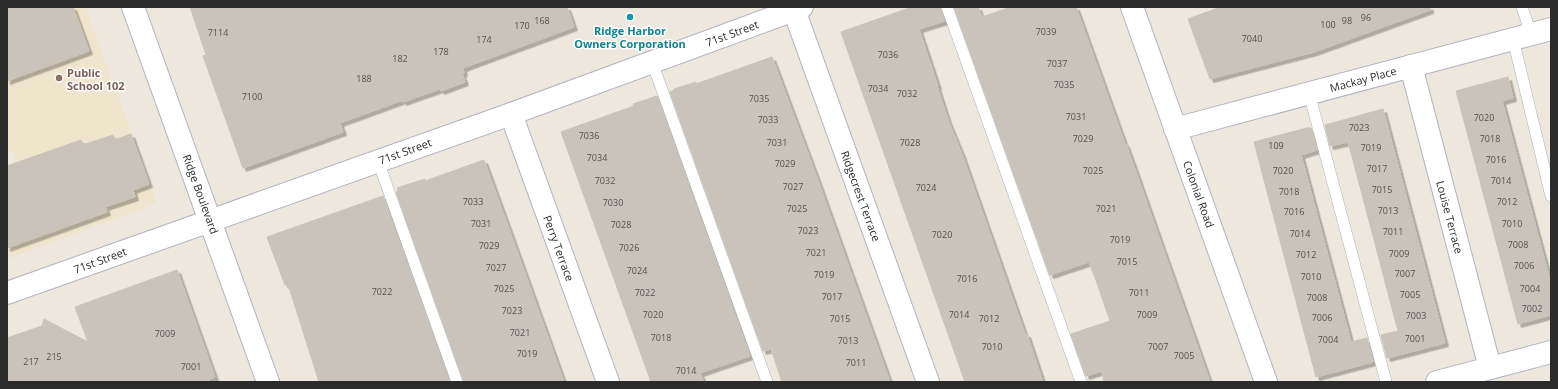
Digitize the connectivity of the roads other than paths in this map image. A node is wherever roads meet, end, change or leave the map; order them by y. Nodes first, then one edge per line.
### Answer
1 (133, 7) edge
2 (947, 7) edge
3 (1132, 7) edge
4 (1522, 7) edge
5 (798, 8) edge
6 (1532, 34) edge
7 (652, 62) junction
8 (1411, 66) junction
9 (1309, 93) junction
10 (511, 114) junction
11 (1175, 129) junction
12 (378, 161) junction
13 (1551, 196) edge
14 (210, 221) junction
15 (7, 293) edge
16 (1551, 352) edge
17 (1490, 368) junction
18 (268, 382) edge
19 (457, 382) edge
20 (608, 382) edge
21 (767, 382) edge
22 (928, 382) edge
23 (1081, 382) edge
24 (1266, 382) edge
25 (1386, 382) edge
26 (1436, 382) edge

1 - 14 street, Ridge Boulevard
2 - 23 lane
3 - 11 street, Colonial Road
4 - 6 lane
5 - 7 street, 71st Street
5 - 22 street, Ridgecrest Terrace
6 - 8 street, Mackay Place
6 - 13 lane
7 - 10 street, 71st Street
7 - 21 lane
8 - 9 street, Mackay Place
8 - 17 street, Louise Terrace
9 - 11 street, Mackay Place
9 - 25 lane
10 - 12 street, 71st Street
10 - 20 street, Perry Terrace
11 - 24 street, Colonial Road
12 - 14 street, 71st Street
12 - 19 lane
14 - 15 street, 71st Street
14 - 18 street, Ridge Boulevard
16 - 17 street
17 - 26 street

